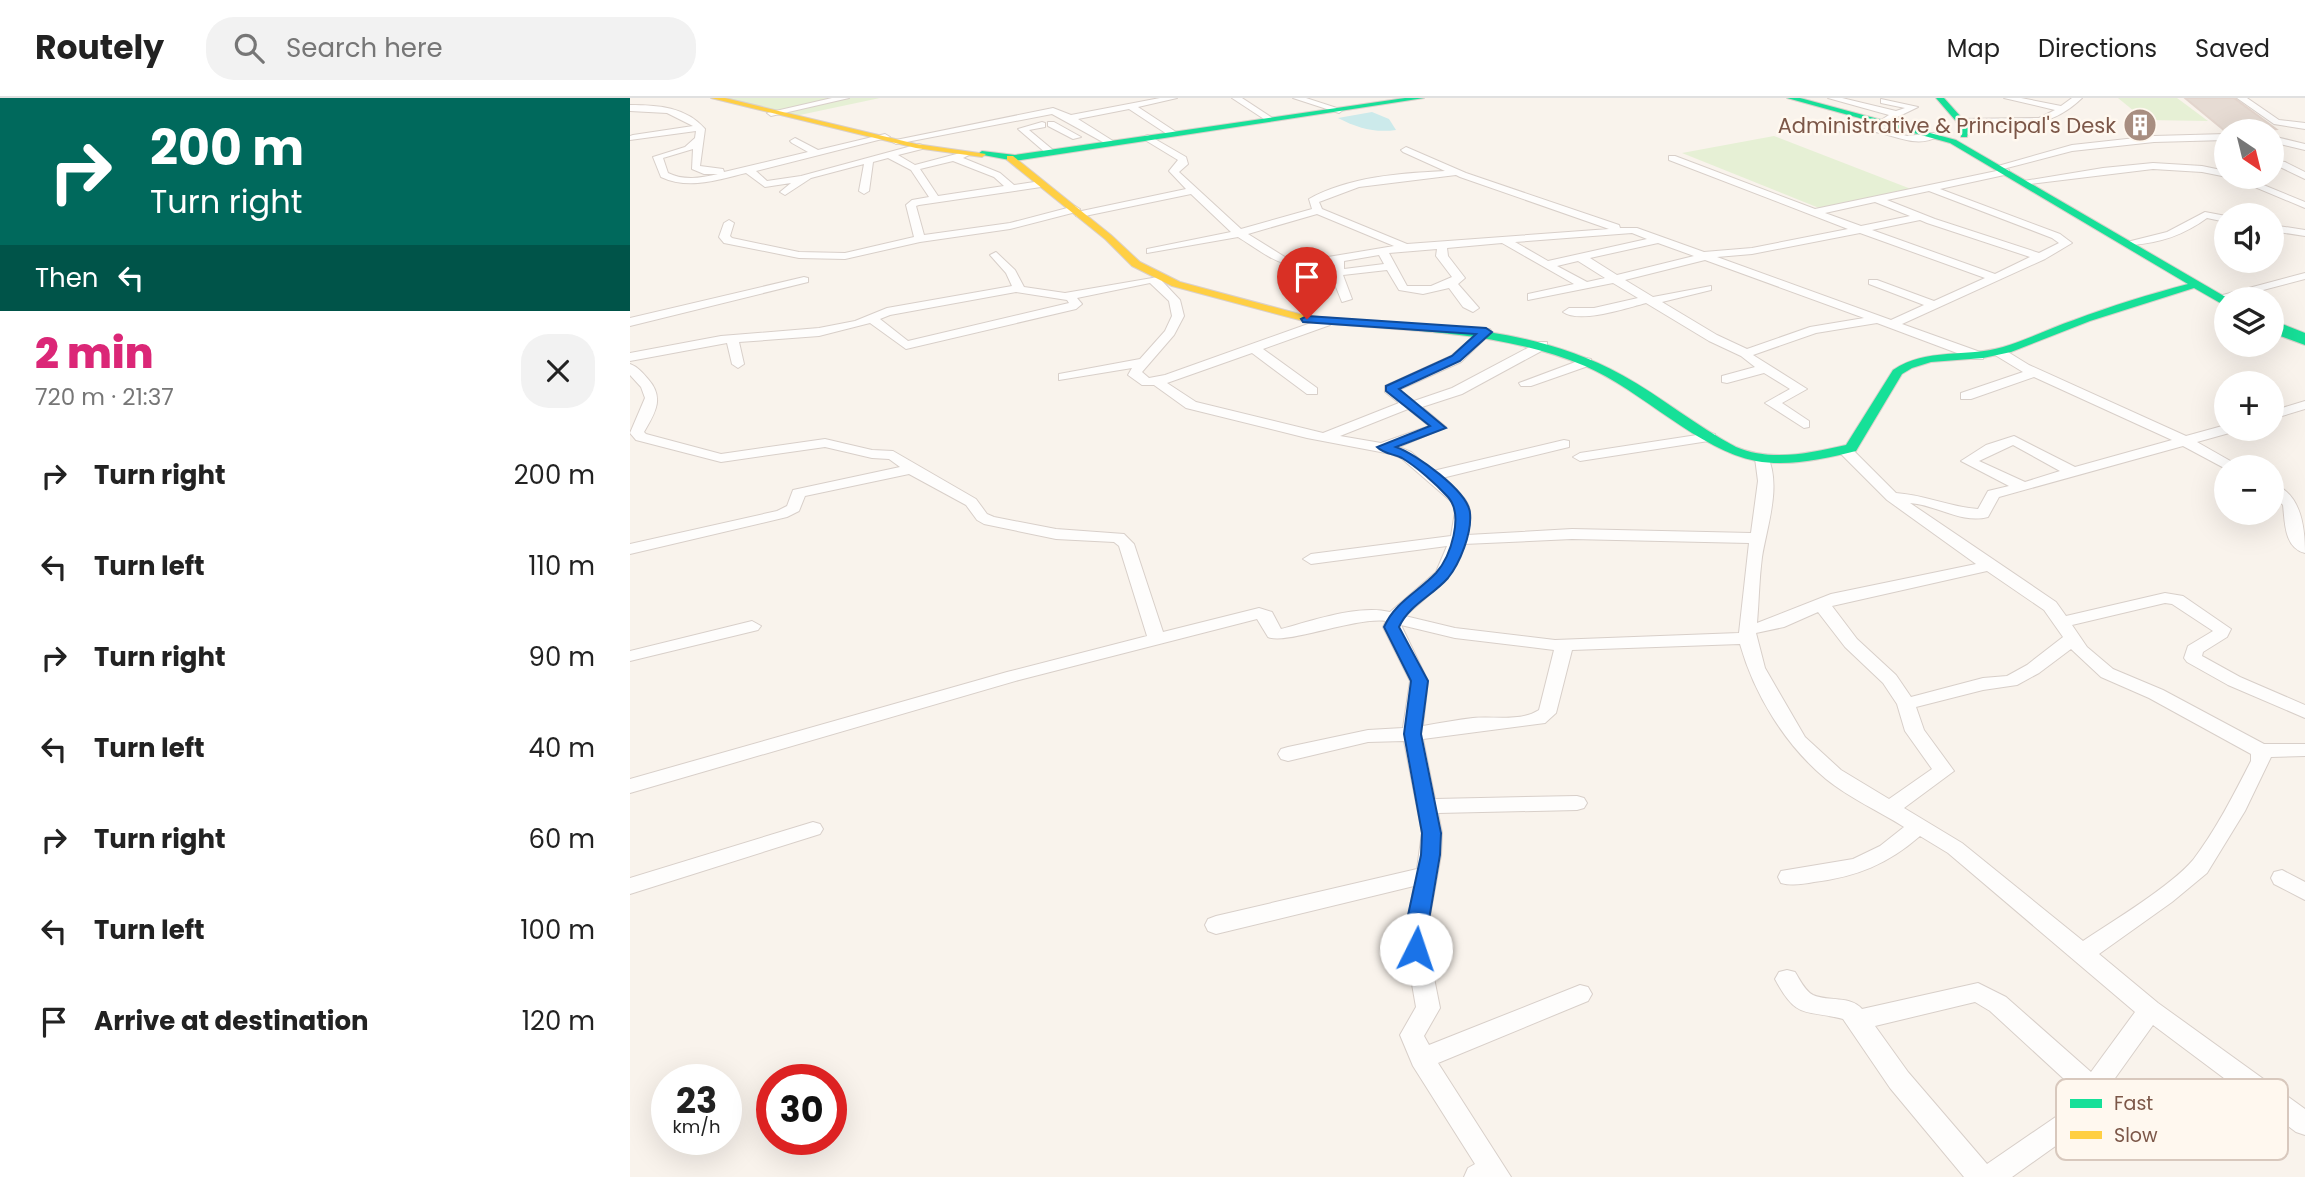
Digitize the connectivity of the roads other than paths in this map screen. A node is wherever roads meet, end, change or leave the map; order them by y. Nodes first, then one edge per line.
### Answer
1 (715, 98) edge
2 (845, 98) edge
3 (1173, 98) edge
4 (1236, 98) edge
5 (1297, 98) edge
6 (1420, 98) edge
7 (1791, 98) edge
8 (1800, 98) edge
9 (1832, 98) edge
10 (1873, 98) edge
11 (1940, 98) edge
12 (2078, 98) edge
13 (2241, 98) edge
14 (1397, 99) edge
15 (2001, 105) edge
16 (1130, 106) junction
17 (630, 108) edge
18 (2063, 108) junction
19 (665, 110) junction
20 (1339, 110) junction
21 (771, 113) junction
22 (690, 117) junction
23 (1891, 117) junction
24 (630, 118) edge
25 (1071, 119) junction
26 (1270, 119) junction
27 (666, 122) dead end
28 (654, 124) dead end
29 (1051, 124) junction
30 (2305, 126) edge
31 (1834, 128) dead end
32 (632, 133) edge
33 (700, 133) junction
34 (1173, 134) junction
35 (1955, 136) junction
36 (1076, 137) dead end
37 (2214, 137) edge
38 (1148, 138) junction
39 (2284, 140) edge
40 (796, 141) dead end
41 (670, 143) dead end
42 (1110, 143) junction
43 (890, 144) junction
44 (2305, 147) edge
45 (630, 149) edge
46 (1406, 150) dead end
47 (1050, 152) junction
48 (971, 153) junction
49 (818, 154) junction
50 (954, 158) junction
51 (1010, 158) junction
52 (1672, 158) dead end
53 (2293, 159) dead end
54 (869, 160) junction
55 (2284, 160) edge
56 (786, 161) junction
57 (2214, 166) edge
58 (2284, 166) edge
59 (2199, 167) junction
60 (914, 168) junction
61 (2005, 169) junction
62 (748, 170) junction
63 (2214, 171) edge
64 (1456, 172) junction
65 (2305, 176) edge
66 (800, 179) junction
67 (2029, 181) junction
68 (1041, 184) junction
69 (1011, 188) junction
70 (1932, 188) junction
71 (2265, 189) edge
72 (1195, 190) junction
73 (864, 191) dead end
74 (785, 192) dead end
75 (935, 198) junction
76 (1878, 200) junction
77 (2303, 205) dead end
78 (1318, 211) junction
79 (1077, 212) junction
80 (1812, 212) junction
81 (1922, 217) junction
82 (2214, 217) edge
83 (729, 223) dead end
84 (2103, 229) junction
85 (1622, 230) junction
86 (1862, 230) junction
87 (2284, 230) edge
88 (1240, 233) junction
89 (2305, 233) edge
90 (920, 239) junction
91 (1660, 239) junction
92 (1506, 242) junction
93 (2132, 242) junction
94 (1442, 246) junction
95 (1410, 248) junction
96 (1151, 251) dead end
97 (1382, 251) junction
98 (1701, 255) junction
99 (996, 256) dead end
100 (2041, 257) junction
101 (1581, 258) junction
102 (1339, 259) junction
103 (1546, 265) junction
104 (1391, 266) junction
105 (1338, 273) junction
106 (2305, 276) edge
107 (1995, 278) junction
108 (1157, 279) junction
109 (1288, 279) dead end
110 (1616, 279) junction
111 (804, 280) dead end
112 (1873, 282) dead end
113 (1451, 283) junction
114 (1583, 286) junction
115 (2271, 287) edge
116 (1019, 288) junction
117 (1707, 288) dead end
118 (2189, 288) junction
119 (2214, 293) edge
120 (2214, 293) edge
121 (1070, 296) junction
122 (1532, 297) dead end
123 (2214, 297) edge
124 (1346, 299) dead end
125 (1650, 300) junction
126 (1934, 305) junction
127 (1473, 308) dead end
128 (1569, 312) dead end
129 (872, 319) junction
130 (1886, 321) junction
131 (630, 322) edge
132 (1326, 322) junction
133 (2284, 325) edge
134 (2284, 328) edge
135 (1486, 332) junction
136 (2284, 332) edge
137 (2305, 337) edge
138 (732, 339) junction
139 (1543, 345) junction
140 (1254, 347) junction
141 (1999, 352) junction
142 (1746, 354) junction
143 (1978, 356) junction
144 (630, 357) edge
145 (1143, 362) junction
146 (1586, 362) junction
147 (738, 364) dead end
148 (630, 368) edge
149 (1767, 368) junction
150 (2033, 373) junction
151 (1064, 377) dead end
152 (1727, 379) dead end
153 (1158, 382) junction
154 (1526, 383) dead end
155 (1312, 391) dead end
156 (1966, 396) dead end
157 (1411, 405) junction
158 (2305, 405) edge
159 (2284, 411) edge
160 (1804, 424) dead end
161 (2214, 433) edge
162 (1324, 437) junction
163 (1710, 437) junction
164 (2185, 441) junction
165 (1564, 444) dead end
166 (1384, 447) junction
167 (1846, 451) junction
168 (2214, 456) edge
169 (1580, 457) dead end
170 (1762, 458) junction
171 (912, 469) junction
172 (2073, 472) junction
173 (1430, 476) junction
174 (2024, 487) junction
175 (1892, 497) junction
176 (2284, 498) edge
177 (1758, 538) junction
178 (1458, 540) junction
179 (2305, 548) edge
180 (630, 549) edge
181 (1311, 559) dead end
182 (1989, 566) junction
183 (1821, 604) junction
184 (1395, 616) junction
185 (752, 626) dead end
186 (2068, 631) junction
187 (1748, 634) junction
188 (1156, 638) junction
189 (1564, 645) junction
190 (630, 656) edge
191 (1906, 704) junction
192 (2305, 712) edge
193 (1412, 734) junction
194 (2305, 750) edge
195 (2262, 751) junction
196 (1288, 754) dead end
197 (630, 786) edge
198 (1577, 803) dead end
199 (1428, 806) junction
200 (1890, 808) junction
201 (1920, 825) junction
202 (813, 829) dead end
203 (1426, 875) junction
204 (1789, 877) dead end
205 (2282, 878) dead end
206 (630, 886) edge
207 (2305, 892) edge
208 (1216, 925) dead end
209 (2082, 954) junction
210 (1787, 979) dead end
211 (1580, 994) dead end
212 (2150, 1010) junction
213 (1858, 1020) junction
214 (1422, 1059) junction
215 (2081, 1079) edge
216 (2101, 1079) edge
217 (2244, 1079) edge
218 (2288, 1111) edge
219 (2305, 1124) edge
220 (2056, 1133) edge
221 (1489, 1174) edge
222 (1981, 1177) edge
223 (1990, 1177) edge

1 - 21 street
2 - 21 street
3 - 16 street
4 - 26 street
5 - 20 street
6 - 14 street
7 - 35 street
8 - 23 street
9 - 23 street
10 - 23 street
11 - 35 street
12 - 18 street
13 - 30 street
14 - 20 street
15 - 18 street
16 - 25 street
16 - 34 street
17 - 19 street
18 - 35 street
19 - 22 street
19 - 24 street
20 - 26 street
21 - 43 street
22 - 27 street
22 - 33 street
23 - 35 street
25 - 29 street
25 - 42 street
25 - 43 street
26 - 34 street
28 - 32 street
29 - 36 street
29 - 47 street
31 - 35 street
32 - 33 street
33 - 56 street
33 - 62 street
34 - 38 street
35 - 61 street
37 - 61 street
38 - 42 street
38 - 72 street
39 - 44 street
40 - 49 street
41 - 45 street
42 - 47 street
43 - 48 street
43 - 49 street
43 - 54 street
43 - 60 street
46 - 64 street
47 - 51 street
48 - 50 street
48 - 51 street
49 - 56 street
50 - 60 street
50 - 69 street
51 - 68 street
52 - 80 street
53 - 55 street
54 - 66 street
54 - 73 street
56 - 62 street
57 - 59 street
58 - 65 street
59 - 63 street
59 - 67 street
60 - 75 street
61 - 67 street
61 - 70 street
61 - 84 street
62 - 66 street
64 - 78 street
64 - 85 street
66 - 74 street
67 - 84 street
68 - 69 street
68 - 79 street
69 - 75 street
70 - 76 street
70 - 100 street
71 - 77 street
72 - 79 street
72 - 88 street
75 - 90 street
76 - 80 street
76 - 81 street
78 - 88 street
78 - 95 street
79 - 90 street
79 - 108 street
80 - 86 street
81 - 86 street
81 - 100 street
82 - 93 street
83 - 90 street
84 - 93 street
84 - 118 street
84 - 119 street
85 - 91 street
85 - 92 street
86 - 98 street
86 - 107 street
87 - 89 street
88 - 96 street
88 - 102 street
91 - 98 street
91 - 101 street
92 - 94 street
92 - 103 street
93 - 120 street
94 - 95 street
94 - 113 street
95 - 97 street
97 - 102 street
97 - 104 street
98 - 110 street
98 - 130 street
99 - 116 street
100 - 107 street
101 - 103 street
101 - 110 street
102 - 105 street
103 - 114 street
104 - 105 street
104 - 113 street
105 - 109 street
105 - 124 street
106 - 115 street
107 - 126 street
108 - 121 street
108 - 132 street
108 - 145 street
110 - 114 street
110 - 125 street
111 - 131 street
112 - 126 street
113 - 127 street
114 - 122 street
116 - 121 street
116 - 129 street
117 - 125 street
118 - 123 street
118 - 141 street
121 - 129 street
125 - 128 street
125 - 142 street
126 - 130 street
129 - 138 street
130 - 142 street
130 - 143 street
132 - 135 street
132 - 140 street
133 - 137 street
134 - 137 street
135 - 139 street
135 - 157 street
136 - 137 street
138 - 144 street
138 - 147 street
139 - 146 street
139 - 157 street
140 - 153 street
140 - 155 street
141 - 143 street
141 - 150 street
142 - 149 street
143 - 167 street
145 - 151 street
145 - 153 street
146 - 154 street
146 - 163 street
148 - 171 street
149 - 152 street
149 - 160 street
150 - 156 street
150 - 164 street
153 - 162 street
157 - 162 street
157 - 166 street
158 - 159 street
161 - 164 street
162 - 166 street
163 - 169 street
163 - 170 street
164 - 168 street
164 - 172 street
165 - 173 street
166 - 173 street
167 - 170 street
167 - 175 street
170 - 177 street
171 - 180 street
171 - 188 street
172 - 174 street
172 - 174 street
173 - 178 street
174 - 175 street
175 - 182 street
176 - 179 street
177 - 178 street
177 - 187 street
178 - 181 street
178 - 184 street
182 - 183 street
182 - 186 street
183 - 187 street
183 - 191 street
184 - 188 street
184 - 189 street
184 - 193 street
185 - 190 street
186 - 191 street
186 - 192 street
186 - 195 street
187 - 189 street
187 - 200 street
188 - 197 street
189 - 193 street
191 - 200 street
193 - 196 street
193 - 199 street
194 - 195 street
195 - 209 street
198 - 199 street
199 - 203 street
200 - 201 street
201 - 204 street
201 - 209 street
202 - 206 street
203 - 208 street
203 - 214 street
205 - 207 street
209 - 212 street
210 - 213 street
211 - 214 street
212 - 216 street
212 - 217 street
213 - 215 street
213 - 222 street
214 - 221 street
218 - 219 street
220 - 223 street

